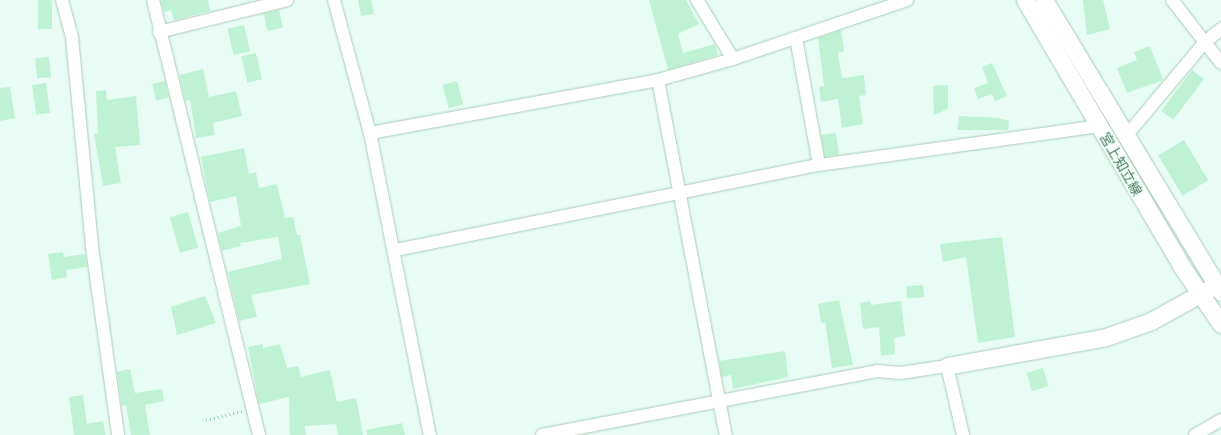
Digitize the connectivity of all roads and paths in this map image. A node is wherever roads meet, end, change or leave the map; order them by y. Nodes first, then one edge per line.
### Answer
1 (62, 0) edge
2 (153, 0) edge
3 (287, 0) edge
4 (334, 0) edge
5 (697, 0) edge
6 (907, 0) edge
7 (1025, 0) edge
8 (1044, 0) edge
9 (1172, 0) edge
10 (1221, 29) edge
11 (159, 32) junction
12 (796, 38) junction
13 (1205, 42) junction
14 (733, 59) junction
15 (1221, 63) edge
16 (658, 80) junction
17 (1099, 126) junction
18 (370, 133) junction
19 (1126, 136) junction
20 (819, 165) junction
21 (680, 191) junction
22 (396, 250) junction
23 (1220, 287) edge
24 (1200, 293) junction
25 (1221, 324) edge
26 (948, 366) junction
27 (717, 400) junction
28 (252, 409) junction
29 (206, 420) dead end
30 (1221, 420) edge
31 (118, 435) edge
32 (259, 435) edge
33 (430, 435) edge
34 (542, 435) edge
35 (726, 435) edge
36 (963, 435) edge
37 (1195, 435) edge

1 - 31 street
2 - 11 street
3 - 11 street
4 - 18 street
5 - 14 street
6 - 12 street
7 - 17 main road, 宮上知立線
8 - 19 main road, 宮上知立線
9 - 13 street
10 - 13 street
11 - 28 street
12 - 14 street
12 - 20 street
13 - 15 street
13 - 19 street
14 - 16 street
16 - 18 street
16 - 21 street
17 - 20 street
17 - 24 main road, 宮上知立線
18 - 22 street
19 - 23 main road, 宮上知立線
20 - 21 street
21 - 22 street
21 - 27 street
22 - 33 street
23 - 24 main road
24 - 25 main road, 宮上知立線
24 - 26 main road
26 - 27 street
26 - 36 street
27 - 34 street
27 - 35 street
28 - 29 path
28 - 32 street
30 - 37 street

